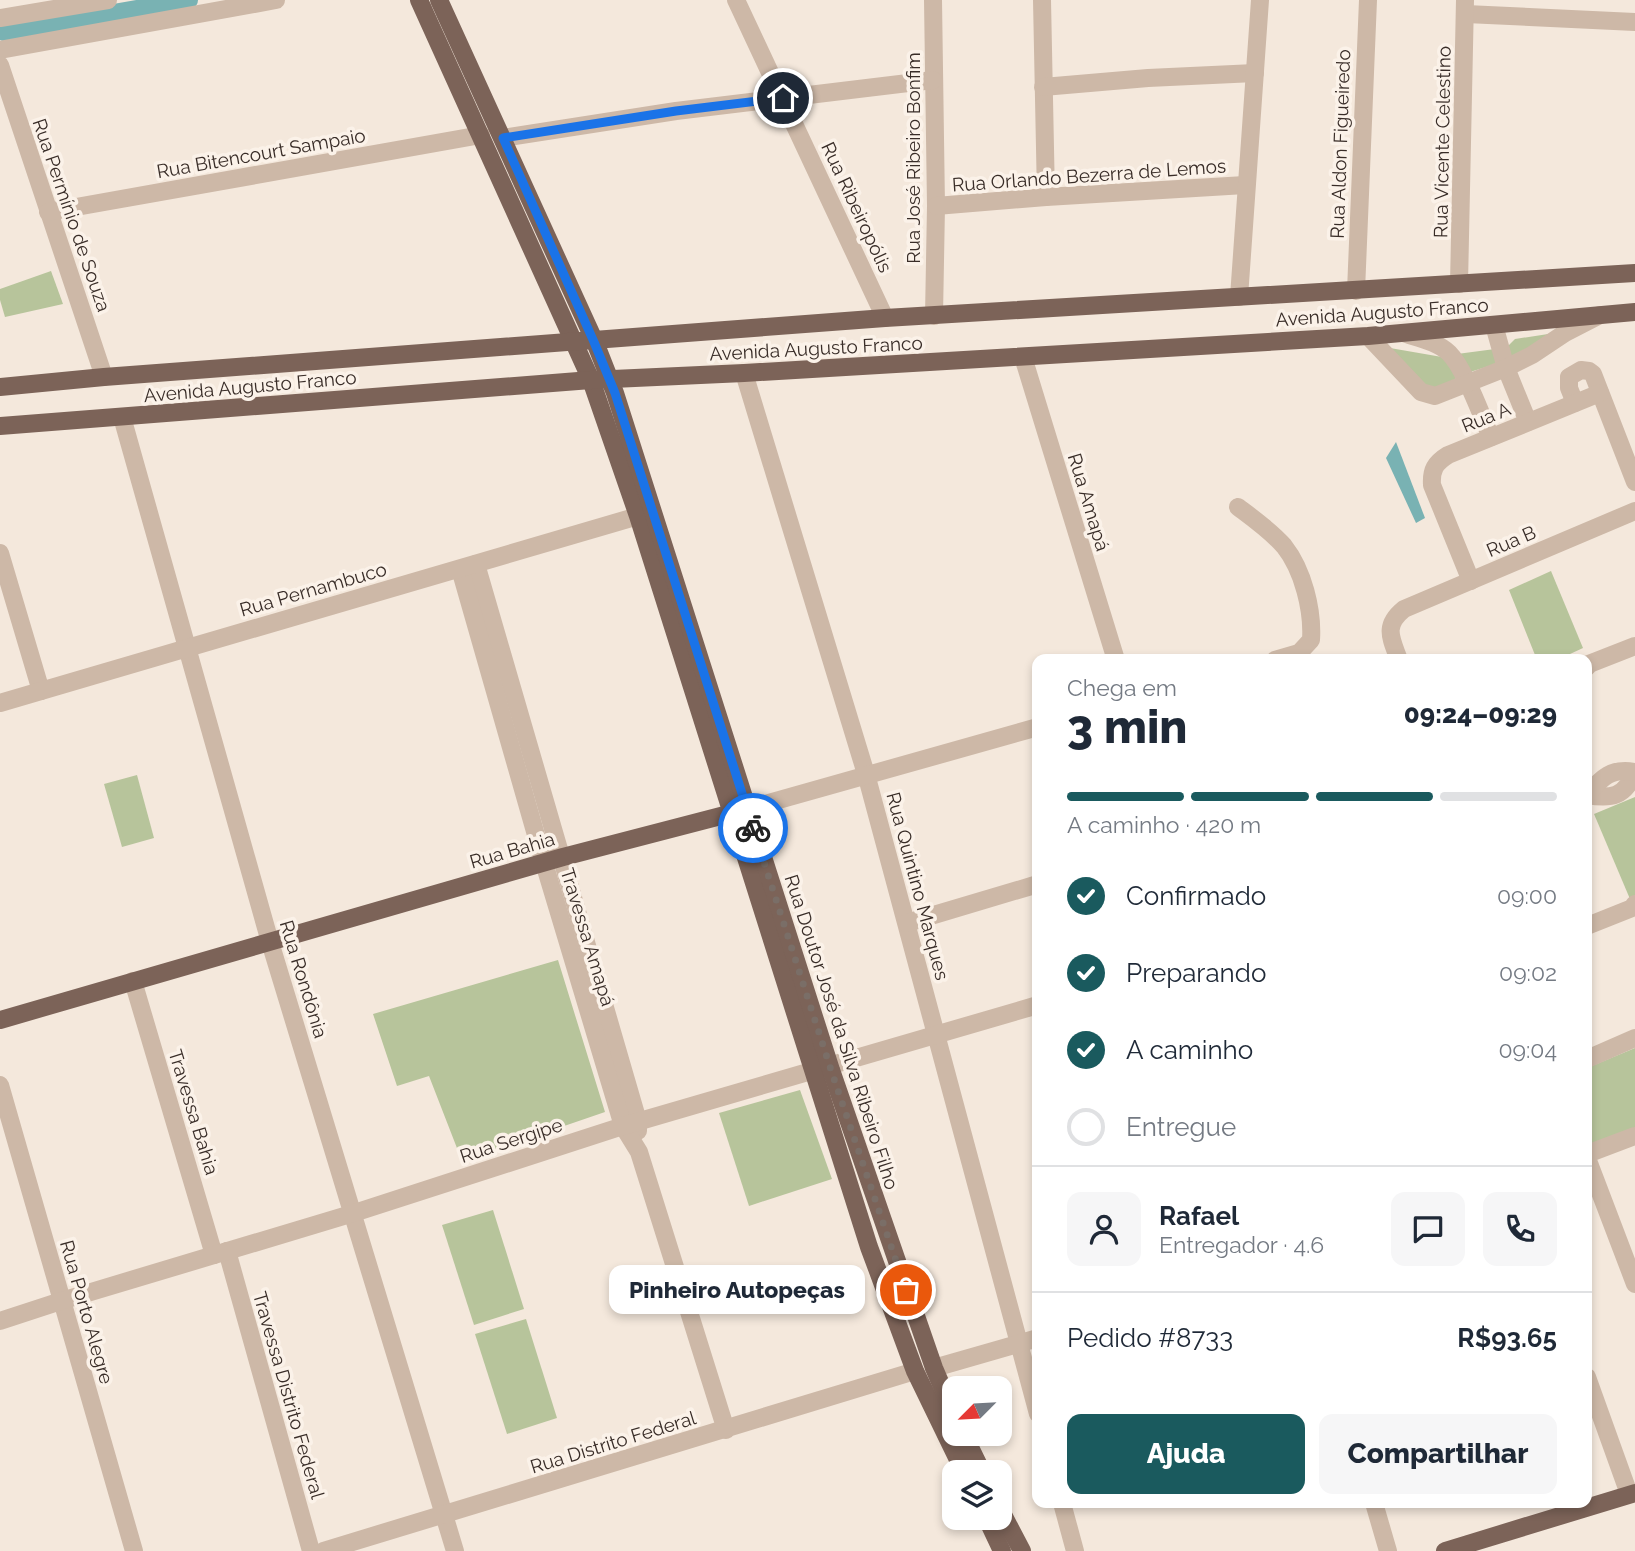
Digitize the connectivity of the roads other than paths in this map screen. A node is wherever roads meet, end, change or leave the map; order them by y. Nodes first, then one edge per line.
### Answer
1 (108, 0) edge
2 (276, 0) edge
3 (419, 0) edge
4 (439, 0) edge
5 (736, 0) edge
6 (933, 0) edge
7 (1042, 0) edge
8 (1260, 0) edge
9 (1368, 0) edge
10 (1465, 7) edge
11 (0, 18) edge
12 (1635, 22) edge
13 (0, 50) edge
14 (0, 65) edge
15 (1255, 74) junction
16 (933, 80) junction
17 (1043, 87) junction
18 (783, 98) junction
19 (481, 135) junction
20 (503, 138) junction
21 (1245, 185) junction
22 (1046, 197) junction
23 (936, 206) junction
24 (48, 212) junction
25 (1635, 273) edge
26 (1460, 284) junction
27 (1356, 290) junction
28 (1239, 297) junction
29 (1635, 312) edge
30 (1604, 314) junction
31 (934, 317) junction
32 (885, 318) junction
33 (1494, 325) junction
34 (1404, 333) junction
35 (1368, 336) junction
36 (594, 342) junction
37 (575, 343) junction
38 (1023, 357) junction
39 (1506, 368) junction
40 (744, 373) junction
41 (104, 377) junction
42 (609, 379) junction
43 (591, 380) junction
44 (1467, 384) junction
45 (0, 387) edge
46 (1600, 393) junction
47 (1575, 403) junction
48 (122, 417) junction
49 (1528, 422) junction
50 (0, 426) edge
51 (1491, 437) junction
52 (1635, 482) edge
53 (1238, 507) dead end
54 (1635, 510) edge
55 (638, 516) junction
56 (0, 553) edge
57 (468, 566) junction
58 (1471, 581) junction
59 (1635, 646) edge
60 (188, 647) junction
61 (1114, 654) edge
62 (1296, 654) edge
63 (1397, 654) edge
64 (1592, 663) edge
65 (41, 691) junction
66 (0, 703) edge
67 (1032, 729) edge
68 (1635, 772) edge
69 (866, 774) junction
70 (1592, 790) edge
71 (740, 811) junction
72 (553, 860) junction
73 (1032, 886) edge
74 (1634, 907) edge
75 (907, 923) junction
76 (1592, 924) edge
77 (271, 942) junction
78 (133, 981) junction
79 (1032, 1007) edge
80 (0, 1020) edge
81 (936, 1035) junction
82 (1635, 1038) edge
83 (1592, 1057) edge
84 (821, 1068) junction
85 (0, 1085) edge
86 (631, 1124) junction
87 (1635, 1136) edge
88 (1592, 1154) edge
89 (1592, 1169) edge
90 (354, 1213) junction
91 (221, 1253) junction
92 (1635, 1284) edge
93 (61, 1301) junction
94 (0, 1321) edge
95 (1032, 1340) edge
96 (1018, 1343) junction
97 (934, 1368) junction
98 (915, 1371) junction
99 (942, 1387) edge
100 (1592, 1390) edge
101 (1032, 1393) edge
102 (726, 1430) junction
103 (958, 1460) edge
104 (1632, 1494) edge
105 (1592, 1506) edge
106 (1063, 1508) edge
107 (1375, 1508) edge
108 (1586, 1508) edge
109 (444, 1514) junction
110 (992, 1530) edge
111 (1011, 1530) edge
112 (134, 1551) edge
113 (311, 1551) edge
114 (323, 1551) edge
115 (455, 1551) edge
116 (1002, 1551) edge
117 (1022, 1551) edge
118 (1075, 1551) edge
119 (1388, 1551) edge
120 (1445, 1551) edge

1 - 11 street
2 - 13 street
3 - 19 main road, Rua Doutor José da Silva Ribeiro Filho
4 - 20 main road, Rua Doutor José da Silva Ribeiro Filho
5 - 18 street, Rua Ribeiropólis
6 - 16 street, Rua José Ribeiro Bonfim
7 - 17 street
8 - 15 street
9 - 27 street, Rua Aldon Figueiredo
10 - 12 street
10 - 26 street, Rua Vicente Celestino
14 - 24 street, Rua Permínio de Souza
15 - 17 street
15 - 21 street
16 - 18 street
16 - 23 street, Rua José Ribeiro Bonfim
17 - 22 street
18 - 20 street
18 - 32 street, Rua Ribeiropólis
19 - 24 street, Rua Bitencourt Sampaio
19 - 37 main road, Rua Doutor José da Silva Ribeiro Filho
20 - 36 main road, Rua Doutor José da Silva Ribeiro Filho
21 - 22 street, Rua Orlando Bezerra de Lemos
21 - 28 street
22 - 23 street, Rua Orlando Bezerra de Lemos
23 - 31 street, Rua José Ribeiro Bonfim
24 - 41 street, Rua Permínio de Souza
25 - 26 main road, Avenida Augusto Franco
26 - 27 main road, Avenida Augusto Franco
27 - 28 main road, Avenida Augusto Franco
28 - 31 main road, Avenida Augusto Franco
29 - 30 main road, Avenida Augusto Franco
30 - 33 main road, Avenida Augusto Franco
30 - 39 street
31 - 32 main road, Avenida Augusto Franco
32 - 36 main road, Avenida Augusto Franco
33 - 34 main road, Avenida Augusto Franco
33 - 39 street
34 - 35 main road, Avenida Augusto Franco
34 - 44 street
35 - 38 main road, Avenida Augusto Franco
35 - 44 street
36 - 37 main road, Avenida Augusto Franco
36 - 42 main road, Rua Doutor José da Silva Ribeiro Filho
37 - 41 main road, Avenida Augusto Franco
37 - 43 main road, Rua Doutor José da Silva Ribeiro Filho
38 - 40 main road, Avenida Augusto Franco
38 - 61 street, Rua Amapá
39 - 44 street
39 - 49 street
40 - 42 main road, Avenida Augusto Franco
40 - 69 street, Rua Quintino Marques
41 - 45 main road, Avenida Augusto Franco
42 - 43 main road, Avenida Augusto Franco
42 - 71 main road, Rua Doutor José da Silva Ribeiro Filho
43 - 48 main road, Avenida Augusto Franco
43 - 55 main road, Rua Doutor José da Silva Ribeiro Filho
44 - 51 street
46 - 47 street, Rua A
46 - 47 street
46 - 52 street
47 - 49 street, Rua A
48 - 50 main road, Avenida Augusto Franco
48 - 60 street, Rua Rondônia
49 - 51 street, Rua A
51 - 58 street, Rua A
53 - 62 street
54 - 58 street, Rua B
55 - 57 street, Rua Pernambuco
55 - 71 main road, Rua Doutor José da Silva Ribeiro Filho
56 - 65 street
57 - 60 street, Rua Pernambuco
57 - 72 street, Travessa Amapá
58 - 63 street, Rua B
59 - 64 street
60 - 65 street, Rua Pernambuco
60 - 77 street, Rua Rondônia
65 - 66 street, Rua Pernambuco
67 - 69 street, Rua Bahia
68 - 70 street
69 - 71 street, Rua Bahia
69 - 75 street, Rua Quintino Marques
71 - 72 main road, Rua Bahia
71 - 84 main road, Rua Doutor José da Silva Ribeiro Filho
72 - 77 main road, Rua Bahia
72 - 86 street, Travessa Amapá
73 - 75 street
74 - 76 street
75 - 81 street, Rua Quintino Marques
77 - 78 main road, Rua Bahia
77 - 90 street, Rua Rondônia
78 - 80 main road, Rua Bahia
78 - 91 street, Travessa Bahia
79 - 81 street, Rua Sergipe
81 - 84 street, Rua Sergipe
81 - 96 street, Rua Quintino Marques
82 - 83 street
84 - 86 street, Rua Sergipe
84 - 97 main road, Rua Doutor José da Silva Ribeiro Filho
84 - 98 main road, Rua Doutor José da Silva Ribeiro Filho
85 - 93 street, Rua Porto Alegre
86 - 90 street, Rua Sergipe
86 - 102 street, Travessa Amapá
87 - 88 street
89 - 92 street
90 - 91 street, Rua Sergipe
90 - 109 street, Rua Rondônia
91 - 93 street, Rua Sergipe
91 - 113 street, Travessa Distrito Federal
93 - 94 street, Rua Sergipe
93 - 112 street, Rua Porto Alegre
95 - 96 street
96 - 97 street
96 - 101 street, Rua Quintino Marques
97 - 99 main road, Rua Doutor José da Silva Ribeiro Filho
98 - 102 street, Rua Distrito Federal
98 - 103 main road, Rua Doutor José da Silva Ribeiro Filho
100 - 104 street
102 - 109 street, Rua Distrito Federal
104 - 105 main road
106 - 118 street
107 - 119 street
108 - 120 main road
109 - 114 street, Rua Distrito Federal
109 - 115 street, Rua Rondônia
110 - 116 main road
111 - 117 main road

